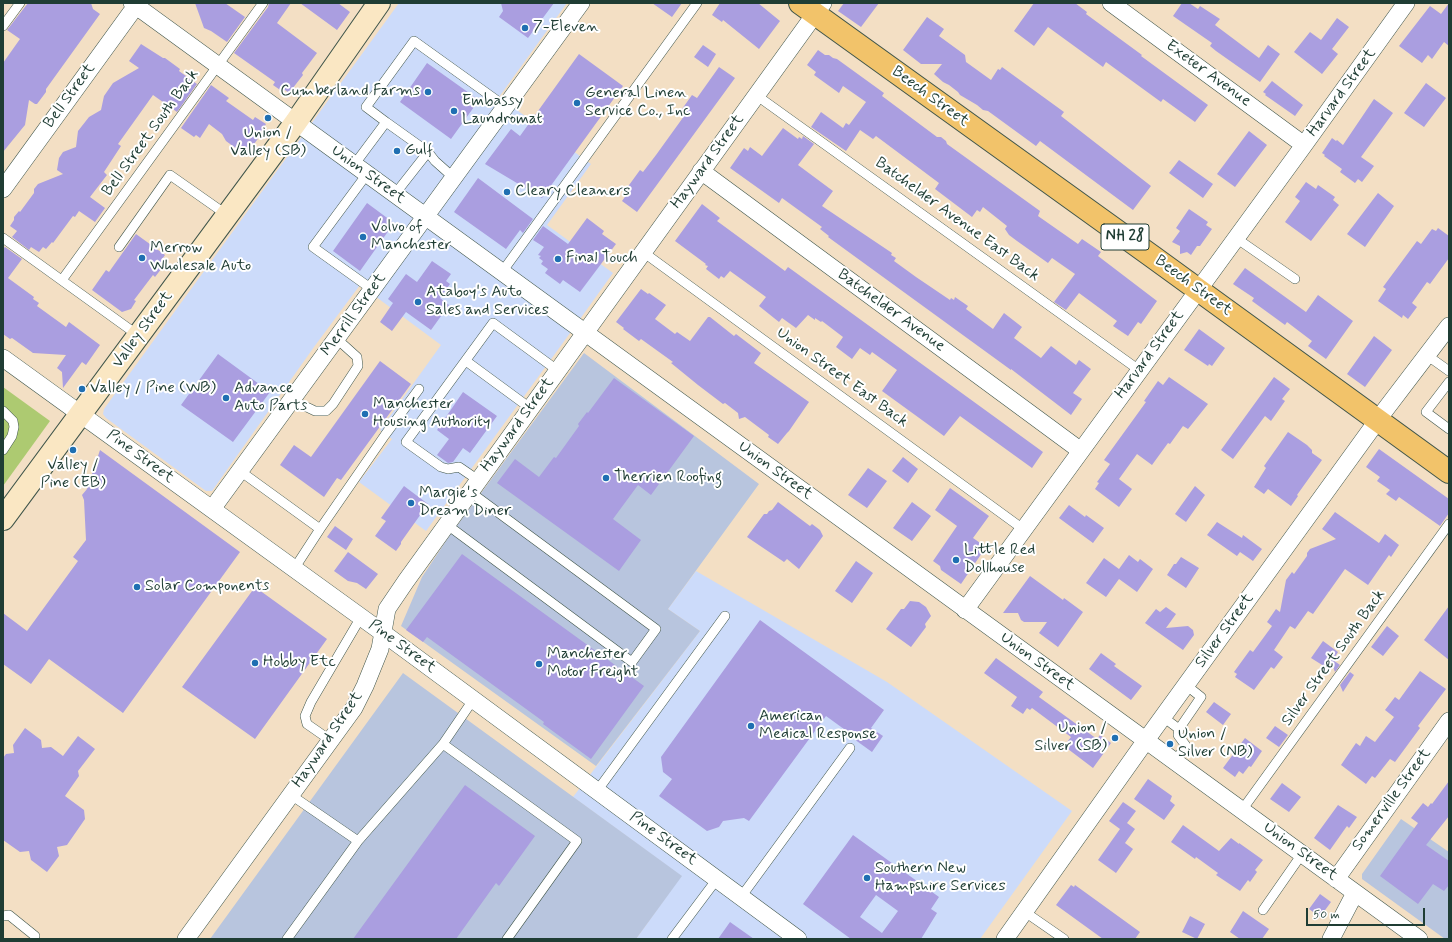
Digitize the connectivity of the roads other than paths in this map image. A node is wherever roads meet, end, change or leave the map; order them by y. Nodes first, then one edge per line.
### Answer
1 (20, 3) edge
2 (263, 3) edge
3 (379, 3) edge
4 (581, 3) edge
5 (697, 3) edge
6 (1111, 3) edge
7 (1406, 3) edge
8 (135, 4) edge
9 (813, 7) edge
10 (3, 26) edge
11 (218, 66) junction
12 (756, 95) junction
13 (506, 107) junction
14 (296, 122) junction
15 (386, 122) junction
16 (1304, 145) junction
17 (428, 152) junction
18 (360, 169) junction
19 (701, 171) junction
20 (454, 178) junction
21 (3, 189) edge
22 (395, 194) junction
23 (227, 215) junction
24 (426, 217) junction
25 (3, 238) edge
26 (1236, 238) junction
27 (119, 247) dead end
28 (643, 252) junction
29 (502, 272) junction
30 (1296, 279) dead end
31 (62, 280) junction
32 (373, 290) junction
33 (1198, 290) junction
34 (1449, 326) edge
35 (585, 332) junction
36 (138, 336) junction
37 (337, 339) junction
38 (1428, 356) junction
39 (3, 358) edge
40 (466, 361) junction
41 (557, 370) junction
42 (1139, 370) junction
43 (1449, 371) edge
44 (1449, 382) edge
45 (419, 389) dead end
46 (292, 400) junction
47 (530, 408) junction
48 (3, 411) edge
49 (82, 414) junction
50 (1378, 420) junction
51 (1449, 429) edge
52 (3, 450) edge
53 (1081, 451) junction
54 (240, 471) junction
55 (1449, 472) edge
56 (474, 486) junction
57 (212, 509) junction
58 (3, 519) edge
59 (446, 524) junction
60 (1449, 524) edge
61 (320, 529) junction
62 (1024, 530) junction
63 (294, 569) junction
64 (965, 610) junction
65 (725, 616) dead end
66 (361, 617) junction
67 (383, 633) junction
68 (1186, 685) junction
69 (473, 700) junction
70 (1163, 717) junction
71 (1449, 721) edge
72 (1179, 728) junction
73 (330, 740) junction
74 (1146, 741) junction
75 (443, 744) junction
76 (850, 748) dead end
77 (1175, 761) junction
78 (597, 791) junction
79 (291, 795) junction
80 (1242, 810) junction
81 (358, 841) junction
82 (1302, 854) junction
83 (717, 879) junction
84 (1336, 879) junction
85 (1355, 893) junction
86 (741, 897) junction
87 (1263, 910) dead end
88 (1025, 912) junction
89 (3, 916) edge
90 (35, 936) dead end
91 (186, 939) edge
92 (287, 939) edge
93 (507, 939) edge
94 (672, 939) edge
95 (798, 939) edge
96 (1005, 939) edge
97 (1064, 939) edge
98 (1331, 939) edge
99 (1419, 939) edge

1 - 10 lane
2 - 11 lane, Bell Street South Back
3 - 14 main road, Valley Street
4 - 13 street, Merrill Street
5 - 29 lane
6 - 16 street, Exeter Avenue
7 - 16 street, Harvard Street
8 - 11 street, Union Street
8 - 21 street, Bell Street
9 - 12 street, Hayward Street
9 - 33 main road, Beech Street / NH 28
11 - 14 street, Union Street
11 - 31 lane, Bell Street South Back
12 - 19 street, Hayward Street
12 - 42 lane, Batchelder Avenue East Back
13 - 15 lane
13 - 20 street, Merrill Street
14 - 18 street, Union Street
14 - 23 main road, Valley Street
15 - 17 lane
15 - 18 lane
16 - 26 street, Harvard Street
17 - 20 lane
17 - 22 lane
18 - 22 street, Union Street
18 - 32 lane
19 - 28 street, Hayward Street
19 - 53 street, Batchelder Avenue
20 - 24 street, Merrill Street
22 - 24 street, Union Street
23 - 27 lane
23 - 36 main road, Valley Street
24 - 29 street, Union Street
24 - 32 street, Merrill Street
25 - 31 lane
26 - 30 lane
26 - 33 street, Harvard Street
28 - 35 street, Hayward Street
28 - 62 lane, Union Street East Back
29 - 35 street, Union Street
31 - 36 lane
32 - 37 street, Merrill Street
33 - 42 street, Harvard Street
33 - 50 main road, Beech Street / NH 28
34 - 38 street, Silver Street
35 - 41 street, Hayward Street
35 - 64 street, Union Street
36 - 49 main road, Valley Street
37 - 46 street, Merrill Street
37 - 46 lane
38 - 43 lane
38 - 50 street, Silver Street
39 - 49 street, Pine Street
40 - 41 lane
40 - 47 lane
40 - 56 lane
41 - 47 street, Hayward Street
42 - 53 street, Harvard Street
44 - 51 lane
45 - 61 lane
46 - 54 street, Merrill Street
47 - 56 street, Hayward Street
48 - 52 lane
49 - 57 street, Pine Street
49 - 58 main road, Valley Street
50 - 55 main road, Beech Street / NH 28
50 - 68 street, Silver Street
53 - 62 street, Harvard Street
54 - 57 street, Merrill Street
54 - 61 lane
56 - 59 street, Hayward Street
56 - 59 lane
57 - 63 street, Pine Street
59 - 67 street, Hayward Street
60 - 80 lane, Silver Street South Back
61 - 63 lane
62 - 64 street, Harvard Street
63 - 66 street, Pine Street
64 - 74 street, Union Street
65 - 78 lane
66 - 67 street, Pine Street
66 - 73 lane
67 - 69 street, Pine Street
67 - 73 street, Hayward Street
68 - 70 street, Silver Street
68 - 72 lane
69 - 75 lane
69 - 78 street, Pine Street
70 - 72 lane
70 - 74 street, Silver Street
71 - 84 street, Somerville Street
72 - 77 lane
73 - 79 street, Hayward Street
74 - 77 street, Union Street
74 - 88 street, Silver Street
75 - 81 lane
75 - 93 lane
76 - 86 lane
77 - 80 street, Union Street
78 - 83 street, Pine Street
79 - 81 lane
79 - 91 street, Hayward Street
80 - 82 street, Union Street
81 - 92 lane
82 - 84 street, Union Street
82 - 87 lane
83 - 86 street, Pine Street
83 - 94 lane
84 - 85 street, Union Street
85 - 98 street
85 - 99 street, Union Street
86 - 95 street, Pine Street
88 - 96 street, Silver Street
88 - 97 lane
89 - 90 lane

